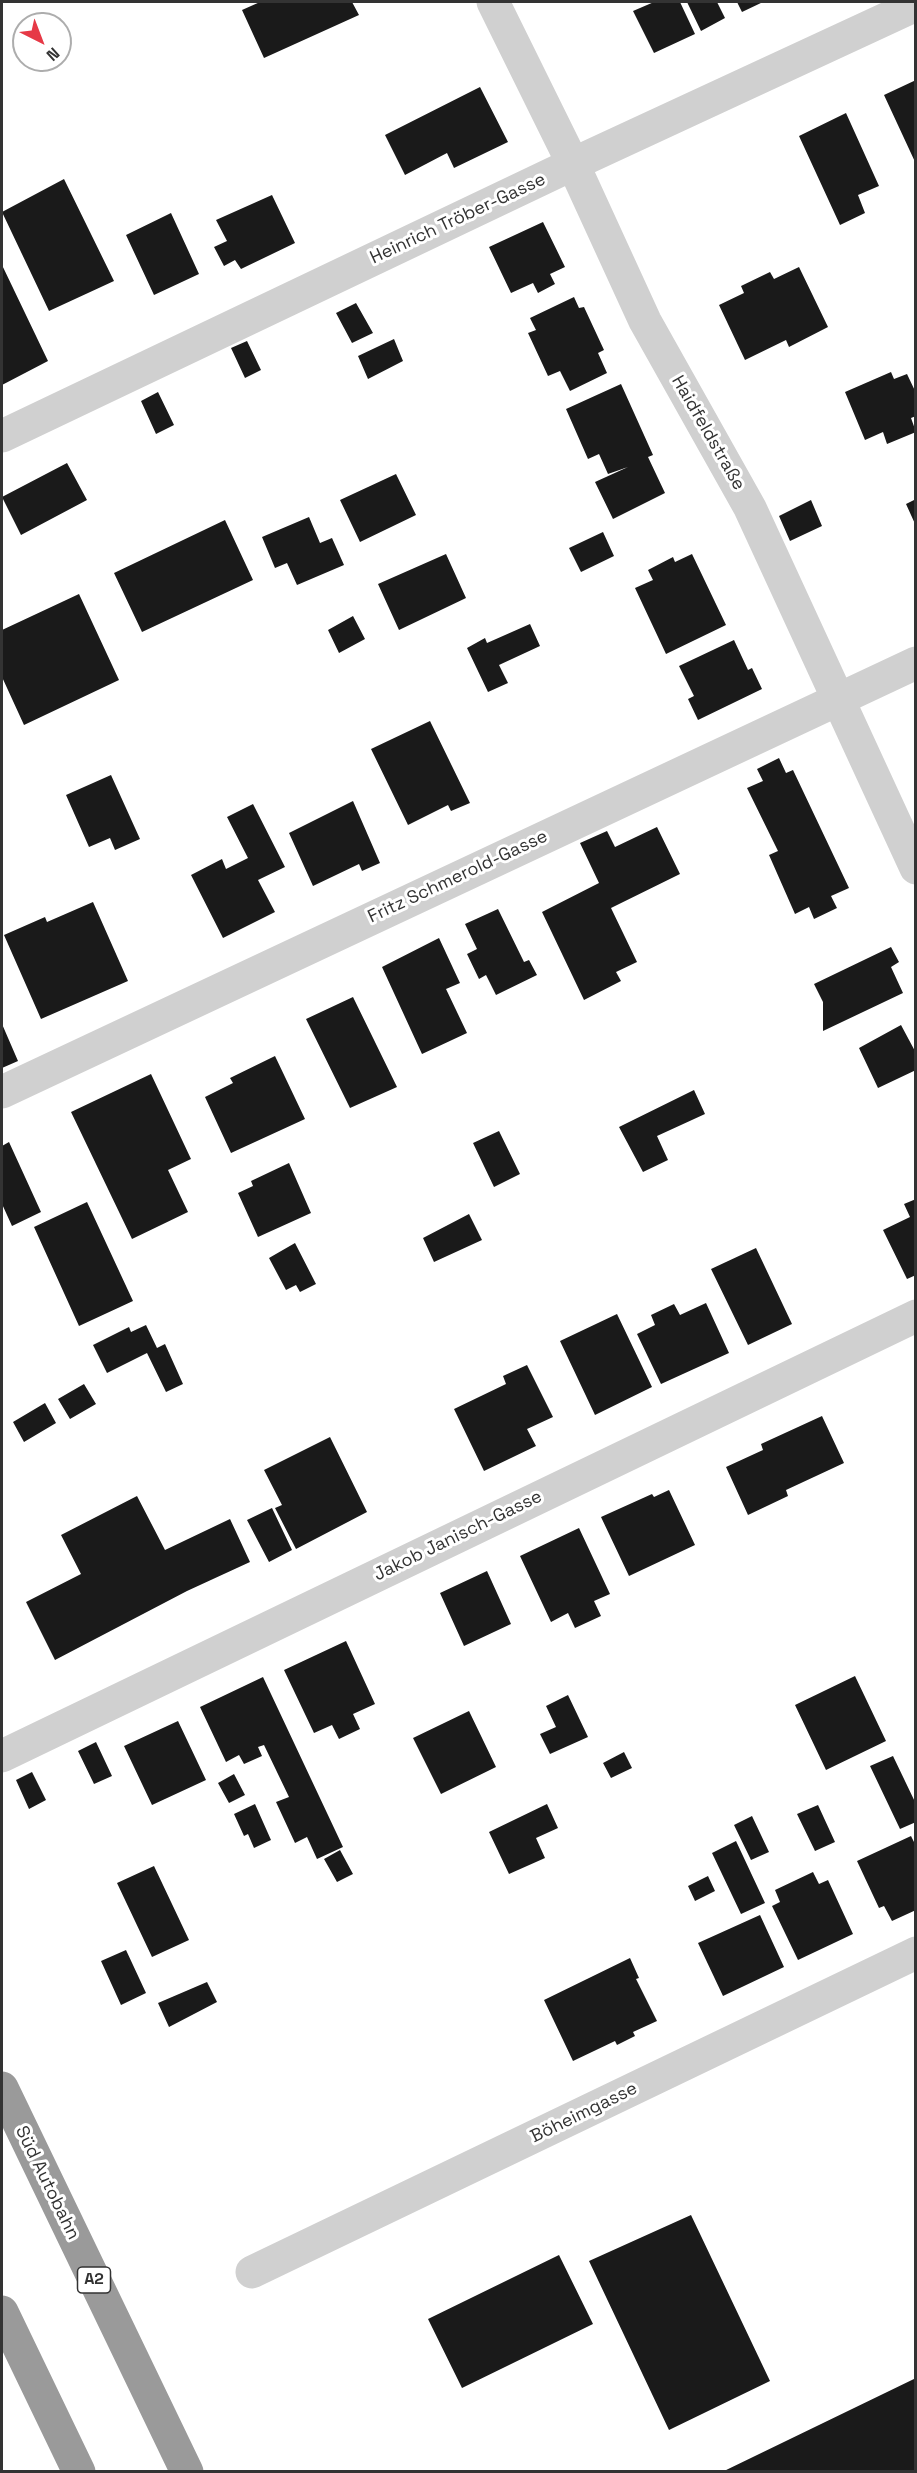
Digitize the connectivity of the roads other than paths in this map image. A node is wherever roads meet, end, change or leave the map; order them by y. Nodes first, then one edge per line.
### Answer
1 (493, 2) edge
2 (915, 5) edge
3 (573, 164) junction
4 (2, 436) edge
5 (915, 663) edge
6 (836, 700) junction
7 (915, 868) edge
8 (2, 1092) edge
9 (915, 1316) edge
10 (2, 1756) edge
11 (915, 1953) edge
12 (2, 2088) edge
13 (252, 2272) dead end
14 (2, 2312) edge
15 (79, 2472) edge
16 (188, 2472) edge

1 - 3 street, Haidfeldstraße
2 - 3 street, Heinrich Tröber-Gasse
3 - 4 street, Heinrich Tröber-Gasse
3 - 6 street, Haidfeldstraße
5 - 6 street, Fritz Schmerold-Gasse
6 - 7 street, Haidfeldstraße
6 - 8 street, Fritz Schmerold-Gasse
9 - 10 street, Jakob Janisch-Gasse
11 - 13 street, Böheimgasse
12 - 16 highway, Süd Autobahn / A2
14 - 15 highway

